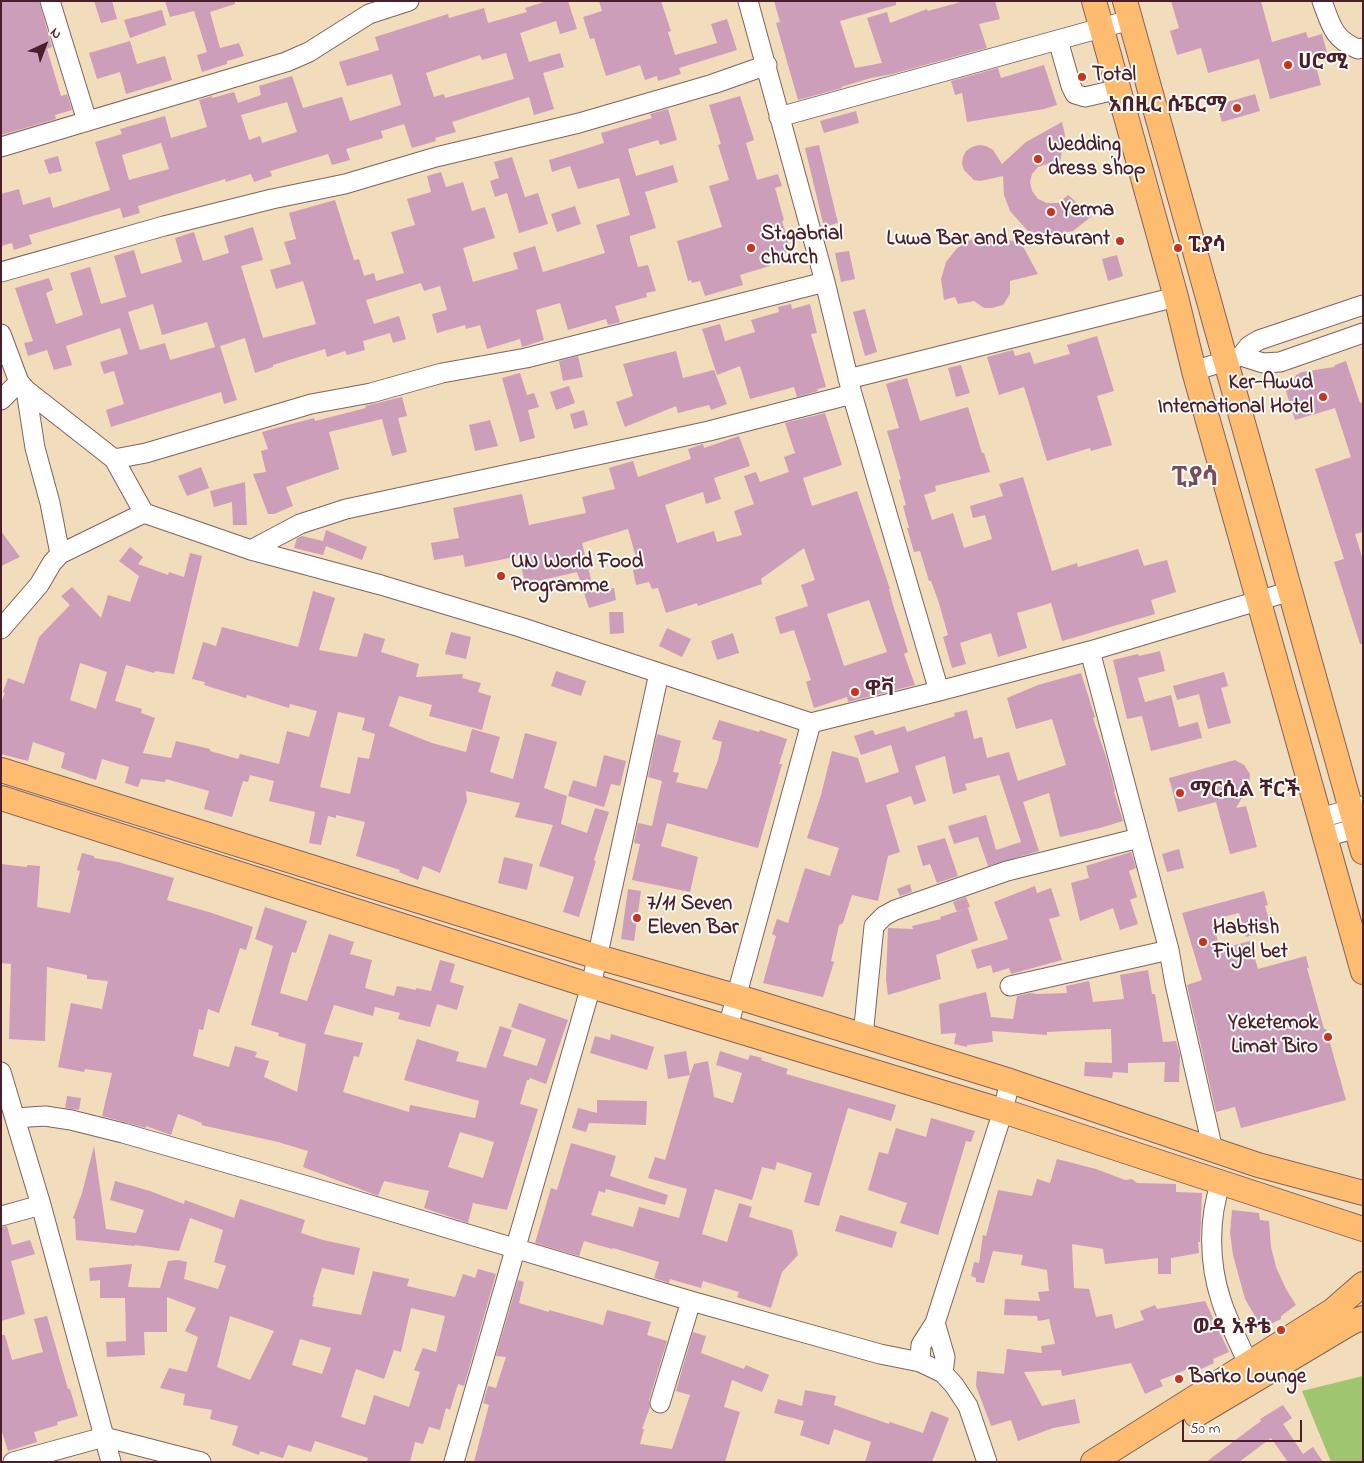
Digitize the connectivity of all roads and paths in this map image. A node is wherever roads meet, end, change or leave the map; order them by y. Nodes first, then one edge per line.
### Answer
1 (50, 1) edge
2 (409, 1) edge
3 (748, 1) edge
4 (1094, 1) edge
5 (1322, 1) edge
6 (1127, 11) edge
7 (1101, 28) junction
8 (1058, 40) junction
9 (1363, 48) edge
10 (766, 65) junction
11 (1118, 89) junction
12 (779, 117) junction
13 (87, 121) junction
14 (1, 147) edge
15 (1, 272) edge
16 (825, 282) junction
17 (1176, 297) junction
18 (1363, 305) edge
19 (1363, 333) edge
20 (1, 334) edge
21 (1233, 358) junction
22 (1194, 371) junction
23 (22, 386) junction
24 (850, 386) junction
25 (1, 400) edge
26 (114, 459) junction
27 (144, 513) junction
28 (251, 550) junction
29 (60, 554) junction
30 (1291, 591) junction
31 (1260, 601) junction
32 (1, 629) edge
33 (1090, 651) junction
34 (658, 673) junction
35 (939, 691) junction
36 (811, 723) junction
37 (1, 770) edge
38 (1, 798) edge
39 (1358, 817) edge
40 (1323, 828) junction
41 (1139, 838) junction
42 (1363, 852) edge
43 (331, 873) junction
44 (322, 900) junction
45 (1169, 950) junction
46 (598, 957) junction
47 (1363, 972) edge
48 (592, 986) junction
49 (1010, 986) dead end
50 (735, 996) junction
51 (728, 1027) junction
52 (863, 1036) junction
53 (1, 1072) edge
54 (1010, 1081) junction
55 (1003, 1111) junction
56 (15, 1118) junction
57 (1214, 1150) junction
58 (1221, 1182) junction
59 (1356, 1189) edge
60 (41, 1205) junction
61 (1, 1216) edge
62 (1363, 1229) edge
63 (517, 1249) junction
64 (1363, 1284) edge
65 (691, 1301) junction
66 (1363, 1318) edge
67 (935, 1323) junction
68 (920, 1362) junction
69 (1248, 1364) junction
70 (943, 1373) junction
71 (660, 1403) dead end
72 (104, 1437) junction
73 (13, 1462) edge
74 (111, 1462) edge
75 (201, 1462) edge
76 (454, 1462) edge
77 (987, 1462) edge
78 (1093, 1462) edge
79 (1123, 1462) edge

1 - 13 street
2 - 13 street
3 - 10 street
4 - 7 main road
5 - 9 street
6 - 7 street
6 - 21 main road
7 - 8 street
7 - 11 main road
8 - 11 street
8 - 12 street
10 - 12 street
10 - 15 street
11 - 17 main road
12 - 16 street
13 - 14 street
16 - 24 street
16 - 26 street
17 - 22 main road
17 - 24 street
18 - 21 street
19 - 21 street
20 - 23 street
21 - 22 street
21 - 30 main road
22 - 31 main road
23 - 25 street
23 - 26 street
23 - 29 street
24 - 28 street
24 - 35 street
26 - 27 street
27 - 28 street
27 - 29 street
28 - 34 street
29 - 32 street
30 - 31 street
30 - 39 main road
31 - 33 street
31 - 40 main road
33 - 35 street
33 - 41 street
34 - 36 street
34 - 46 street
35 - 36 street
36 - 50 street
37 - 43 main road
38 - 44 main road
39 - 40 street
39 - 42 main road
40 - 47 main road
41 - 45 street
41 - 52 street
43 - 44 main road
43 - 46 main road
44 - 48 main road
45 - 49 street
45 - 57 street
46 - 48 street
46 - 50 main road
48 - 51 main road
48 - 63 street
50 - 51 street
50 - 52 main road
51 - 55 main road
52 - 54 main road
53 - 56 street
54 - 55 street
54 - 57 main road
55 - 58 main road
55 - 67 street
56 - 60 street
56 - 63 street
57 - 59 main road
58 - 62 main road
58 - 69 street
60 - 61 street
60 - 72 street
63 - 65 street
63 - 76 street
64 - 69 main road
65 - 68 street
65 - 71 street
66 - 79 main road
67 - 68 street
67 - 70 street
68 - 70 street
69 - 78 main road
70 - 77 street
72 - 73 street
72 - 74 street
72 - 75 street

